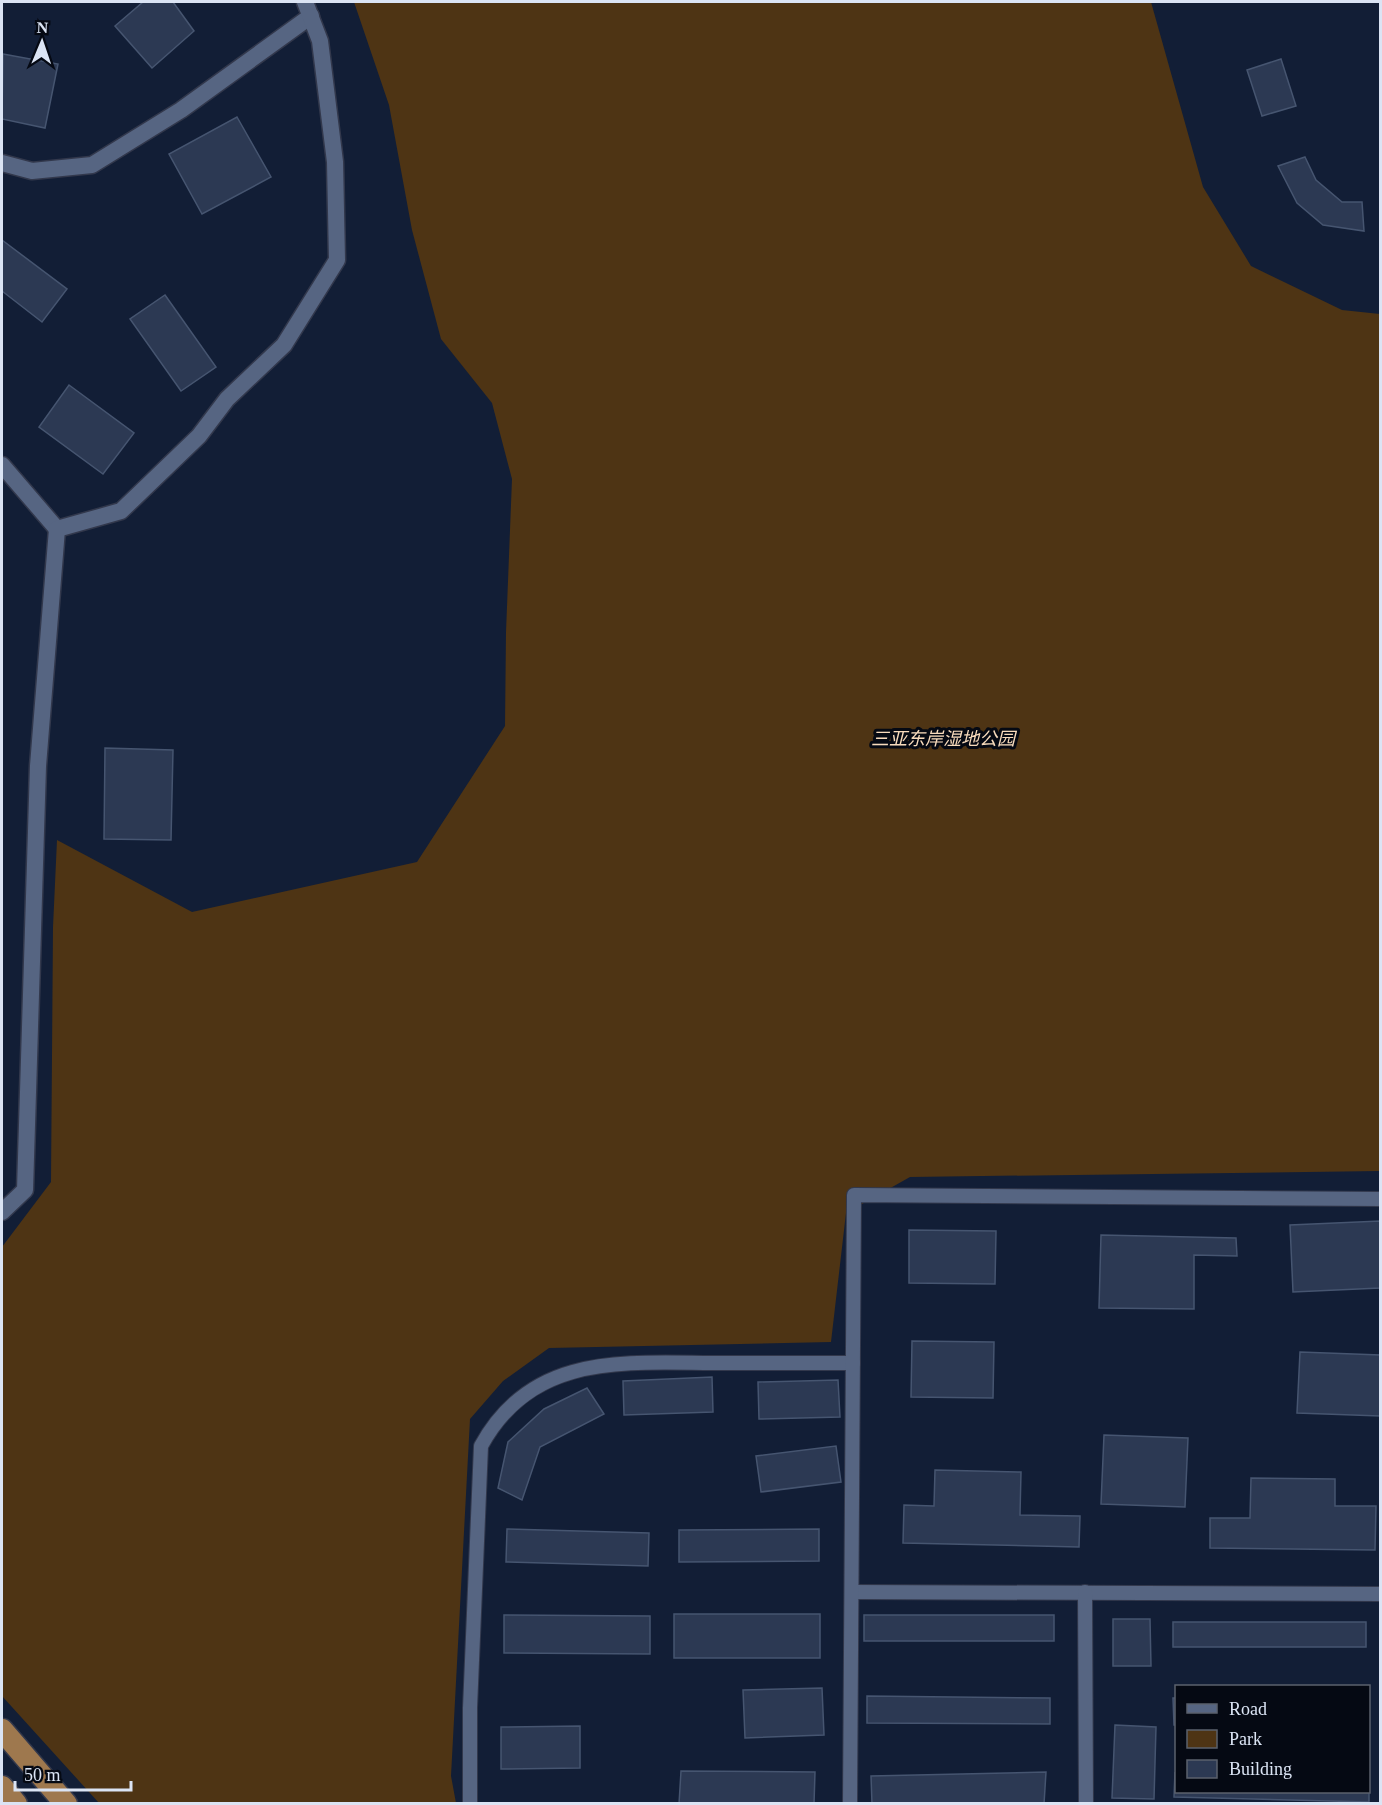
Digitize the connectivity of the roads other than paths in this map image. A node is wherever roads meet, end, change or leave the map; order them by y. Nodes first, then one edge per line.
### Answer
1 (308, 9) edge
2 (2, 163) edge
3 (2, 465) edge
4 (57, 529) junction
5 (1380, 1199) edge
6 (2, 1212) edge
7 (853, 1363) junction
8 (852, 1592) junction
9 (1085, 1592) junction
10 (1380, 1594) edge
11 (2, 1730) edge
12 (2, 1787) edge
13 (16, 1803) edge
14 (66, 1803) edge
15 (470, 1803) edge
16 (850, 1803) edge
17 (1086, 1803) edge

1 - 2 street
1 - 4 street
3 - 4 street
4 - 6 street
5 - 7 street
7 - 8 street
7 - 15 street
8 - 9 street
8 - 16 street
9 - 10 street
9 - 17 street
11 - 14 highway
12 - 13 highway

